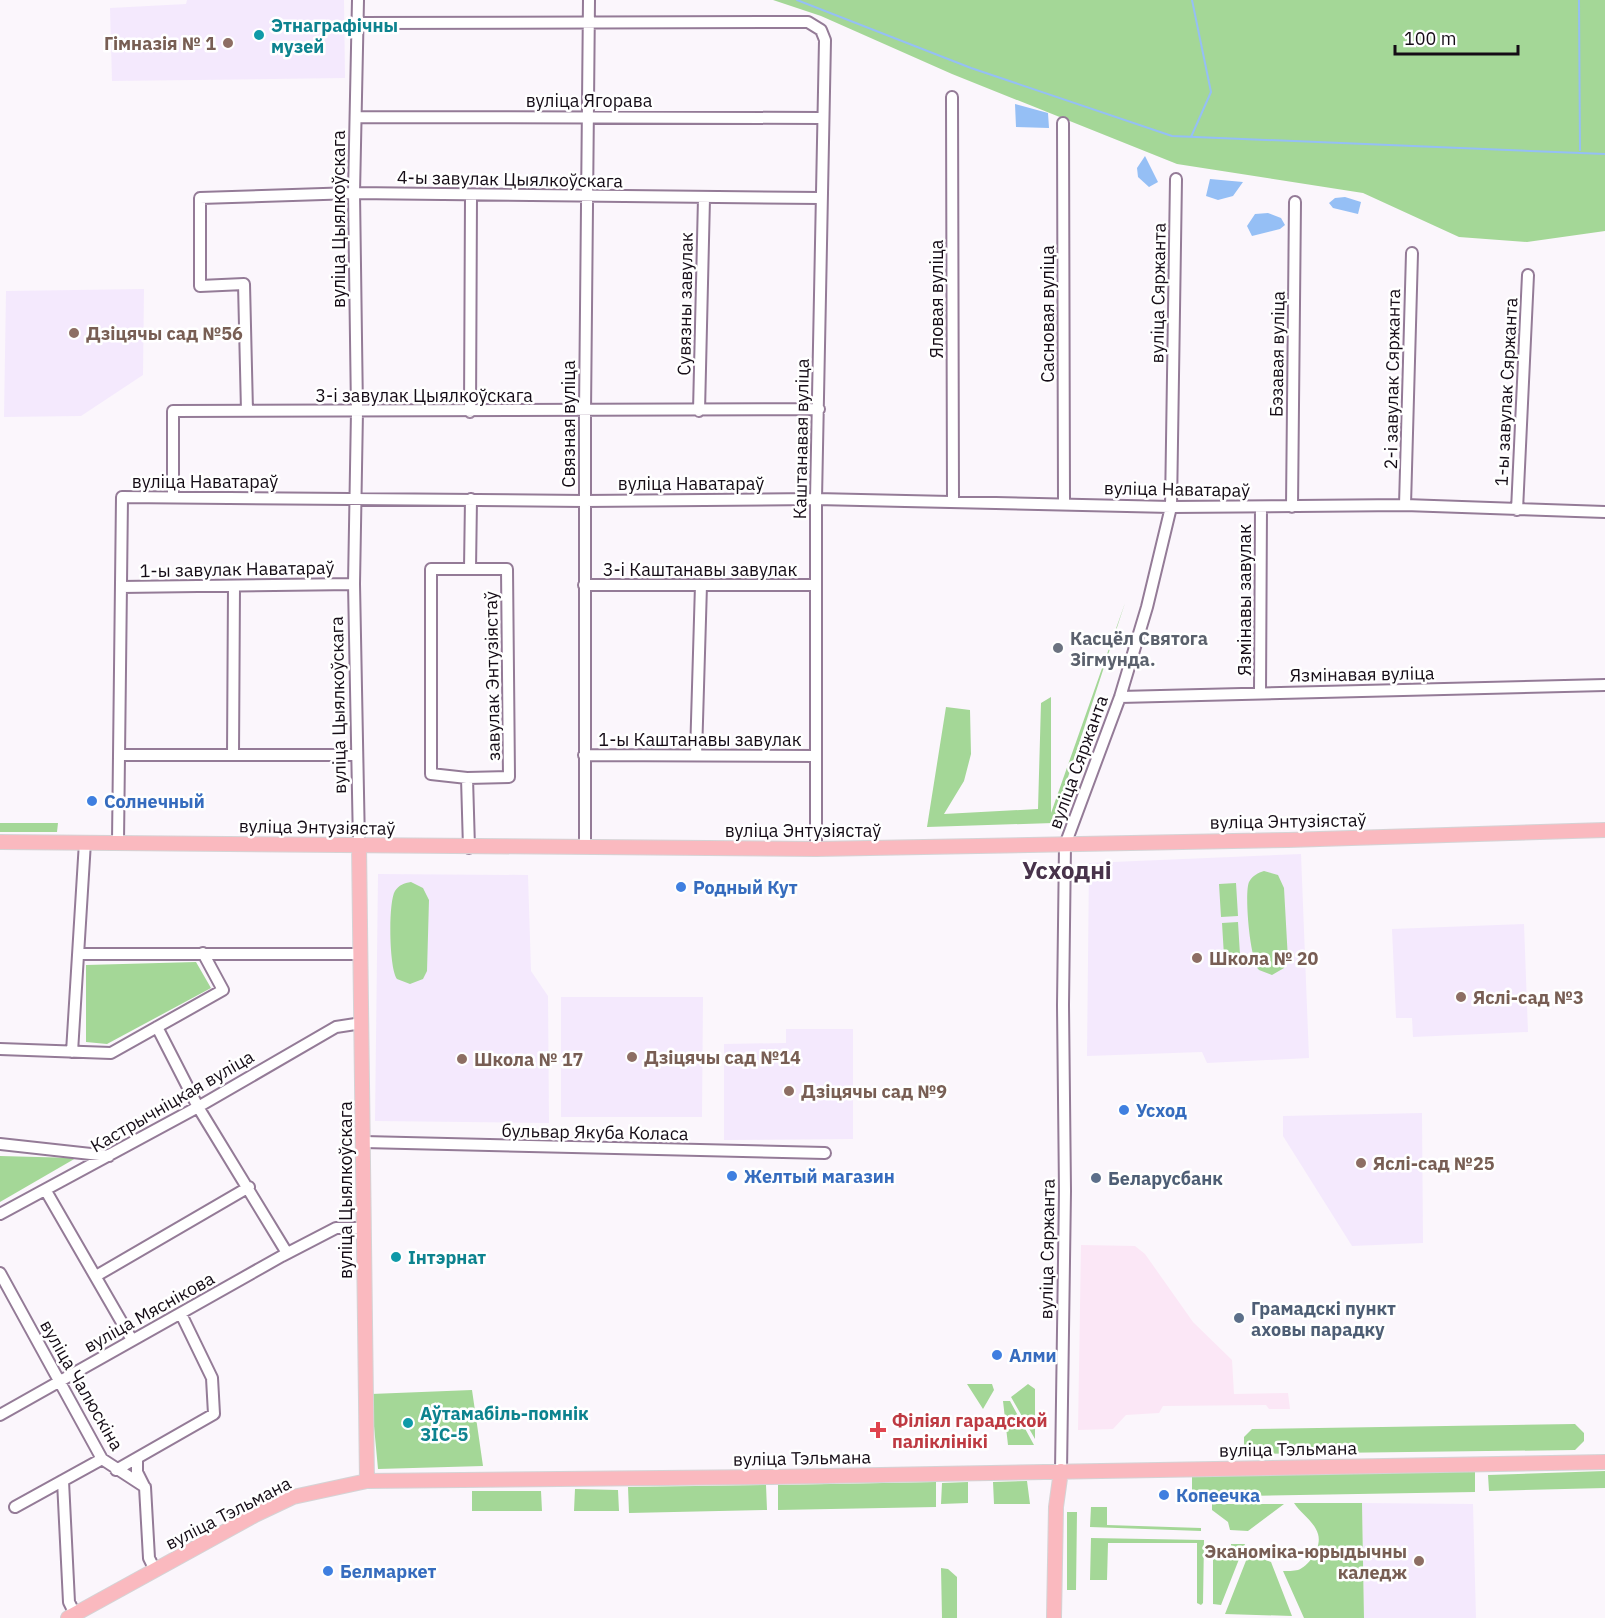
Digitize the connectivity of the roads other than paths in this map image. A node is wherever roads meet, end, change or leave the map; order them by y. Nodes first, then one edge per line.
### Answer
1 (358, 0) edge
2 (589, 0) edge
3 (357, 23) junction
4 (589, 23) junction
5 (952, 97) dead end
6 (588, 116) junction
7 (357, 117) junction
8 (822, 118) junction
9 (1063, 123) dead end
10 (1176, 179) dead end
11 (354, 193) junction
12 (471, 196) junction
13 (586, 196) junction
14 (704, 198) junction
15 (820, 198) junction
16 (1295, 202) dead end
17 (1412, 253) dead end
18 (1528, 275) dead end
19 (819, 410) junction
20 (248, 411) junction
21 (357, 411) junction
22 (699, 411) junction
23 (470, 412) junction
24 (585, 412) junction
25 (173, 497) junction
26 (356, 498) junction
27 (471, 499) junction
28 (816, 499) junction
29 (584, 501) junction
30 (953, 501) junction
31 (1065, 504) junction
32 (1405, 506) junction
33 (1171, 507) junction
34 (1261, 507) junction
35 (1292, 507) junction
36 (1517, 510) junction
37 (1605, 512) edge
38 (470, 569) junction
39 (354, 584) junction
40 (584, 585) junction
41 (701, 585) junction
42 (816, 585) junction
43 (234, 586) junction
44 (121, 587) junction
45 (1605, 686) edge
46 (1260, 693) junction
47 (1120, 698) junction
48 (119, 755) junction
49 (233, 755) junction
50 (355, 755) junction
51 (584, 755) junction
52 (696, 755) junction
53 (816, 756) junction
54 (467, 778) junction
55 (1605, 830) edge
56 (0, 842) edge
57 (85, 842) junction
58 (118, 842) junction
59 (358, 845) junction
60 (1065, 845) junction
61 (585, 847) junction
62 (469, 848) junction
63 (816, 849) junction
64 (203, 953) junction
65 (78, 954) junction
66 (361, 954) junction
67 (362, 1023) junction
68 (157, 1027) junction
69 (0, 1049) edge
70 (72, 1052) junction
71 (198, 1107) junction
72 (364, 1142) junction
73 (0, 1144) edge
74 (825, 1153) dead end
75 (109, 1156) junction
76 (249, 1188) junction
77 (46, 1191) junction
78 (0, 1214) edge
79 (363, 1228) junction
80 (284, 1254) junction
81 (0, 1272) edge
82 (96, 1276) junction
83 (181, 1314) junction
84 (132, 1340) junction
85 (59, 1381) junction
86 (0, 1415) edge
87 (137, 1459) junction
88 (102, 1460) junction
89 (1605, 1462) edge
90 (116, 1470) junction
91 (1061, 1471) junction
92 (63, 1481) junction
93 (368, 1481) junction
94 (144, 1486) junction
95 (15, 1507) dead end
96 (155, 1570) junction
97 (93, 1612) edge
98 (72, 1616) edge
99 (1054, 1618) edge

1 - 3 street, вуліца Цыялкоўскага
2 - 4 street, Связная вуліца
3 - 4 street
3 - 7 street, вуліца Цыялкоўскага
4 - 6 street, Связная вуліца
4 - 8 street, Каштанавая вуліца
5 - 30 street, Яловая вуліца
6 - 7 street, вуліца Ягорава
6 - 8 street, вуліца Ягорава
6 - 13 street, Связная вуліца
7 - 11 street, вуліца Цыялкоўскага
8 - 15 street, Каштанавая вуліца
9 - 31 street, Сасновая вуліца
10 - 33 street, вуліца Сяржанта
11 - 12 street, 4-ы завулак Цыялкоўскага
11 - 20 street, 4-ы завулак Цыялкоўскага
11 - 21 street, вуліца Цыялкоўскага
12 - 13 street, 4-ы завулак Цыялкоўскага
12 - 23 street
13 - 14 street, 4-ы завулак Цыялкоўскага
13 - 24 street, Связная вуліца
14 - 15 street, 4-ы завулак Цыялкоўскага
14 - 22 street, Сувязны завулак
15 - 19 street, Каштанавая вуліца
16 - 35 street, Бэзавая вуліца
17 - 32 street, 2-і завулак Сяржанта
18 - 36 street, 1-ы завулак Сяржанта
19 - 22 street, 3-і завулак Цыялкоўскага
19 - 28 street, Каштанавая вуліца
20 - 21 street, 3-і завулак Цыялкоўскага
20 - 25 street, 3-і завулак Цыялкоўскага
21 - 23 street, 3-і завулак Цыялкоўскага
21 - 26 street, вуліца Цыялкоўскага
22 - 24 street, 3-і завулак Цыялкоўскага
23 - 24 street, 3-і завулак Цыялкоўскага
24 - 29 street, Связная вуліца
25 - 26 street, вуліца Наватараў
25 - 44 street, вуліца Наватараў
26 - 27 street, вуліца Наватараў
26 - 39 street, вуліца Цыялкоўскага
27 - 29 street, вуліца Наватараў
27 - 38 street, завулак Энтузіястаў
28 - 29 street, вуліца Наватараў
28 - 30 street, вуліца Наватараў
28 - 42 street, Каштанавая вуліца
29 - 40 street, Связная вуліца
30 - 31 street, вуліца Наватараў
31 - 33 street, вуліца Наватараў
32 - 35 street, вуліца Наватараў
32 - 36 street, вуліца Наватараў
33 - 34 street, вуліца Наватараў
33 - 47 street, вуліца Сяржанта
34 - 35 street, вуліца Наватараў
34 - 46 street, Язмінавы завулак
36 - 37 street, вуліца Наватараў
38 - 54 street, завулак Энтузіястаў
38 - 54 street, завулак Энтузіястаў
39 - 43 street, 1-ы завулак Наватараў
39 - 50 street, вуліца Цыялкоўскага
40 - 41 street, 3-і Каштанавы завулак
40 - 51 street, Связная вуліца
41 - 42 street, 3-і Каштанавы завулак
41 - 52 street
42 - 53 street, Каштанавая вуліца
43 - 44 street, 1-ы завулак Наватараў
43 - 49 street
44 - 48 street, вуліца Наватараў
45 - 46 street, Язмінавая вуліца
46 - 47 street, Язмінавая вуліца
47 - 60 street, вуліца Сяржанта
48 - 49 street
48 - 58 street, вуліца Наватараў
49 - 50 street
50 - 59 street, вуліца Цыялкоўскага
51 - 52 street, 1-ы Каштанавы завулак
51 - 61 street, Связная вуліца
52 - 53 street, 1-ы Каштанавы завулак
53 - 63 street, Каштанавая вуліца
54 - 62 street, завулак Энтузіястаў
55 - 60 main road, вуліца Энтузіястаў
56 - 57 main road, вуліца Энтузіястаў
57 - 58 main road, вуліца Энтузіястаў
57 - 65 street
58 - 59 main road, вуліца Энтузіястаў
59 - 62 main road, вуліца Энтузіястаў
59 - 66 main road, вуліца Цыялкоўскага
60 - 63 main road, вуліца Энтузіястаў
60 - 91 street, вуліца Сяржанта
61 - 62 main road, вуліца Энтузіястаў
61 - 63 main road, вуліца Энтузіястаў
64 - 65 street
64 - 66 street
64 - 68 street
65 - 70 street
66 - 67 main road, вуліца Цыялкоўскага
67 - 71 street, Кастрычніцкая вуліца
67 - 72 main road, вуліца Цыялкоўскага
68 - 70 street
68 - 71 street
69 - 70 street
71 - 75 street, Кастрычніцкая вуліца
71 - 76 street
72 - 74 street, бульвар Якуба Коласа
72 - 79 main road, вуліца Цыялкоўскага
73 - 75 street
75 - 77 street, Кастрычніцкая вуліца
76 - 80 street
76 - 82 street
77 - 78 street, Кастрычніцкая вуліца
77 - 82 street
79 - 80 street, вуліца Мяснікова
79 - 93 main road, вуліца Цыялкоўскага
80 - 83 street, вуліца Мяснікова
81 - 85 street, вуліца Чалюскіна
82 - 84 street
83 - 84 street, вуліца Мяснікова
83 - 87 street
84 - 85 street, вуліца Мяснікова
85 - 86 street, вуліца Мяснікова
85 - 88 street, вуліца Чалюскіна
87 - 90 street
87 - 94 street
88 - 90 street, вуліца Чалюскіна
88 - 92 street
89 - 91 main road, вуліца Тэльмана
90 - 94 street, вуліца Чалюскіна
91 - 93 main road, вуліца Тэльмана
91 - 99 main road
92 - 95 street
92 - 98 street
93 - 96 main road, вуліца Тэльмана
94 - 96 street
96 - 97 main road, вуліца Тэльмана
97 - 98 main road, вуліца Тэльмана

